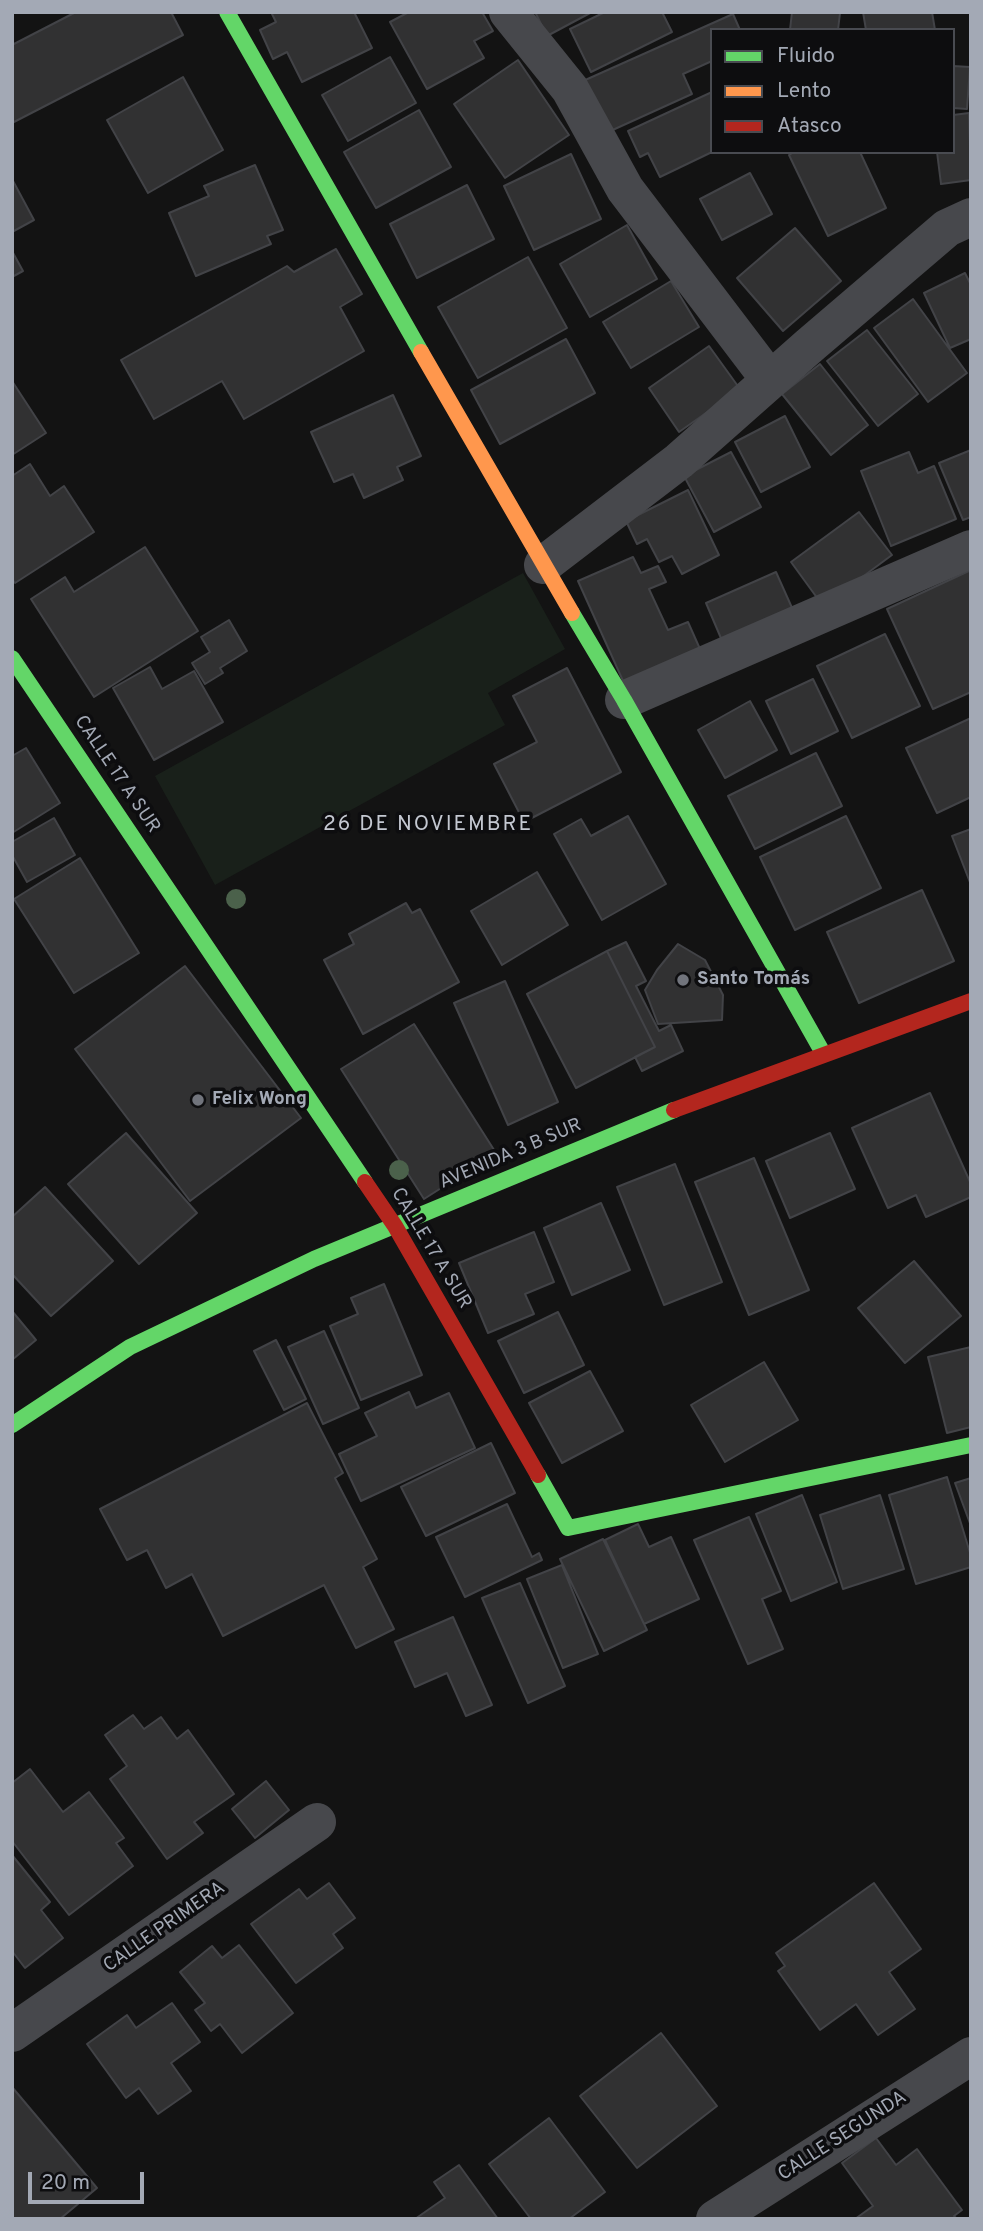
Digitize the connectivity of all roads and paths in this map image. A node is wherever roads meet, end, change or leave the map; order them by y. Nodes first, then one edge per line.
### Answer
1 (227, 12) edge
2 (508, 12) edge
3 (971, 217) edge
4 (770, 380) junction
5 (971, 549) edge
6 (543, 565) junction
7 (12, 659) edge
8 (624, 700) junction
9 (971, 1001) edge
10 (823, 1053) junction
11 (394, 1226) junction
12 (12, 1425) edge
13 (971, 1445) edge
14 (317, 1822) dead end
15 (12, 2033) edge
16 (971, 2056) edge
17 (715, 2219) edge

1 - 6 street
2 - 4 street
3 - 4 street
4 - 6 street
5 - 8 street
6 - 8 street
7 - 11 street, CALLE 17 A SUR
8 - 10 street
9 - 10 street, AVENIDA 3 B SUR
10 - 11 street, AVENIDA 3 B SUR
11 - 12 street, AVENIDA 3 B SUR
11 - 13 street, CALLE 17 A SUR
14 - 15 street, CALLE PRIMERA
16 - 17 street, CALLE SEGUNDA

